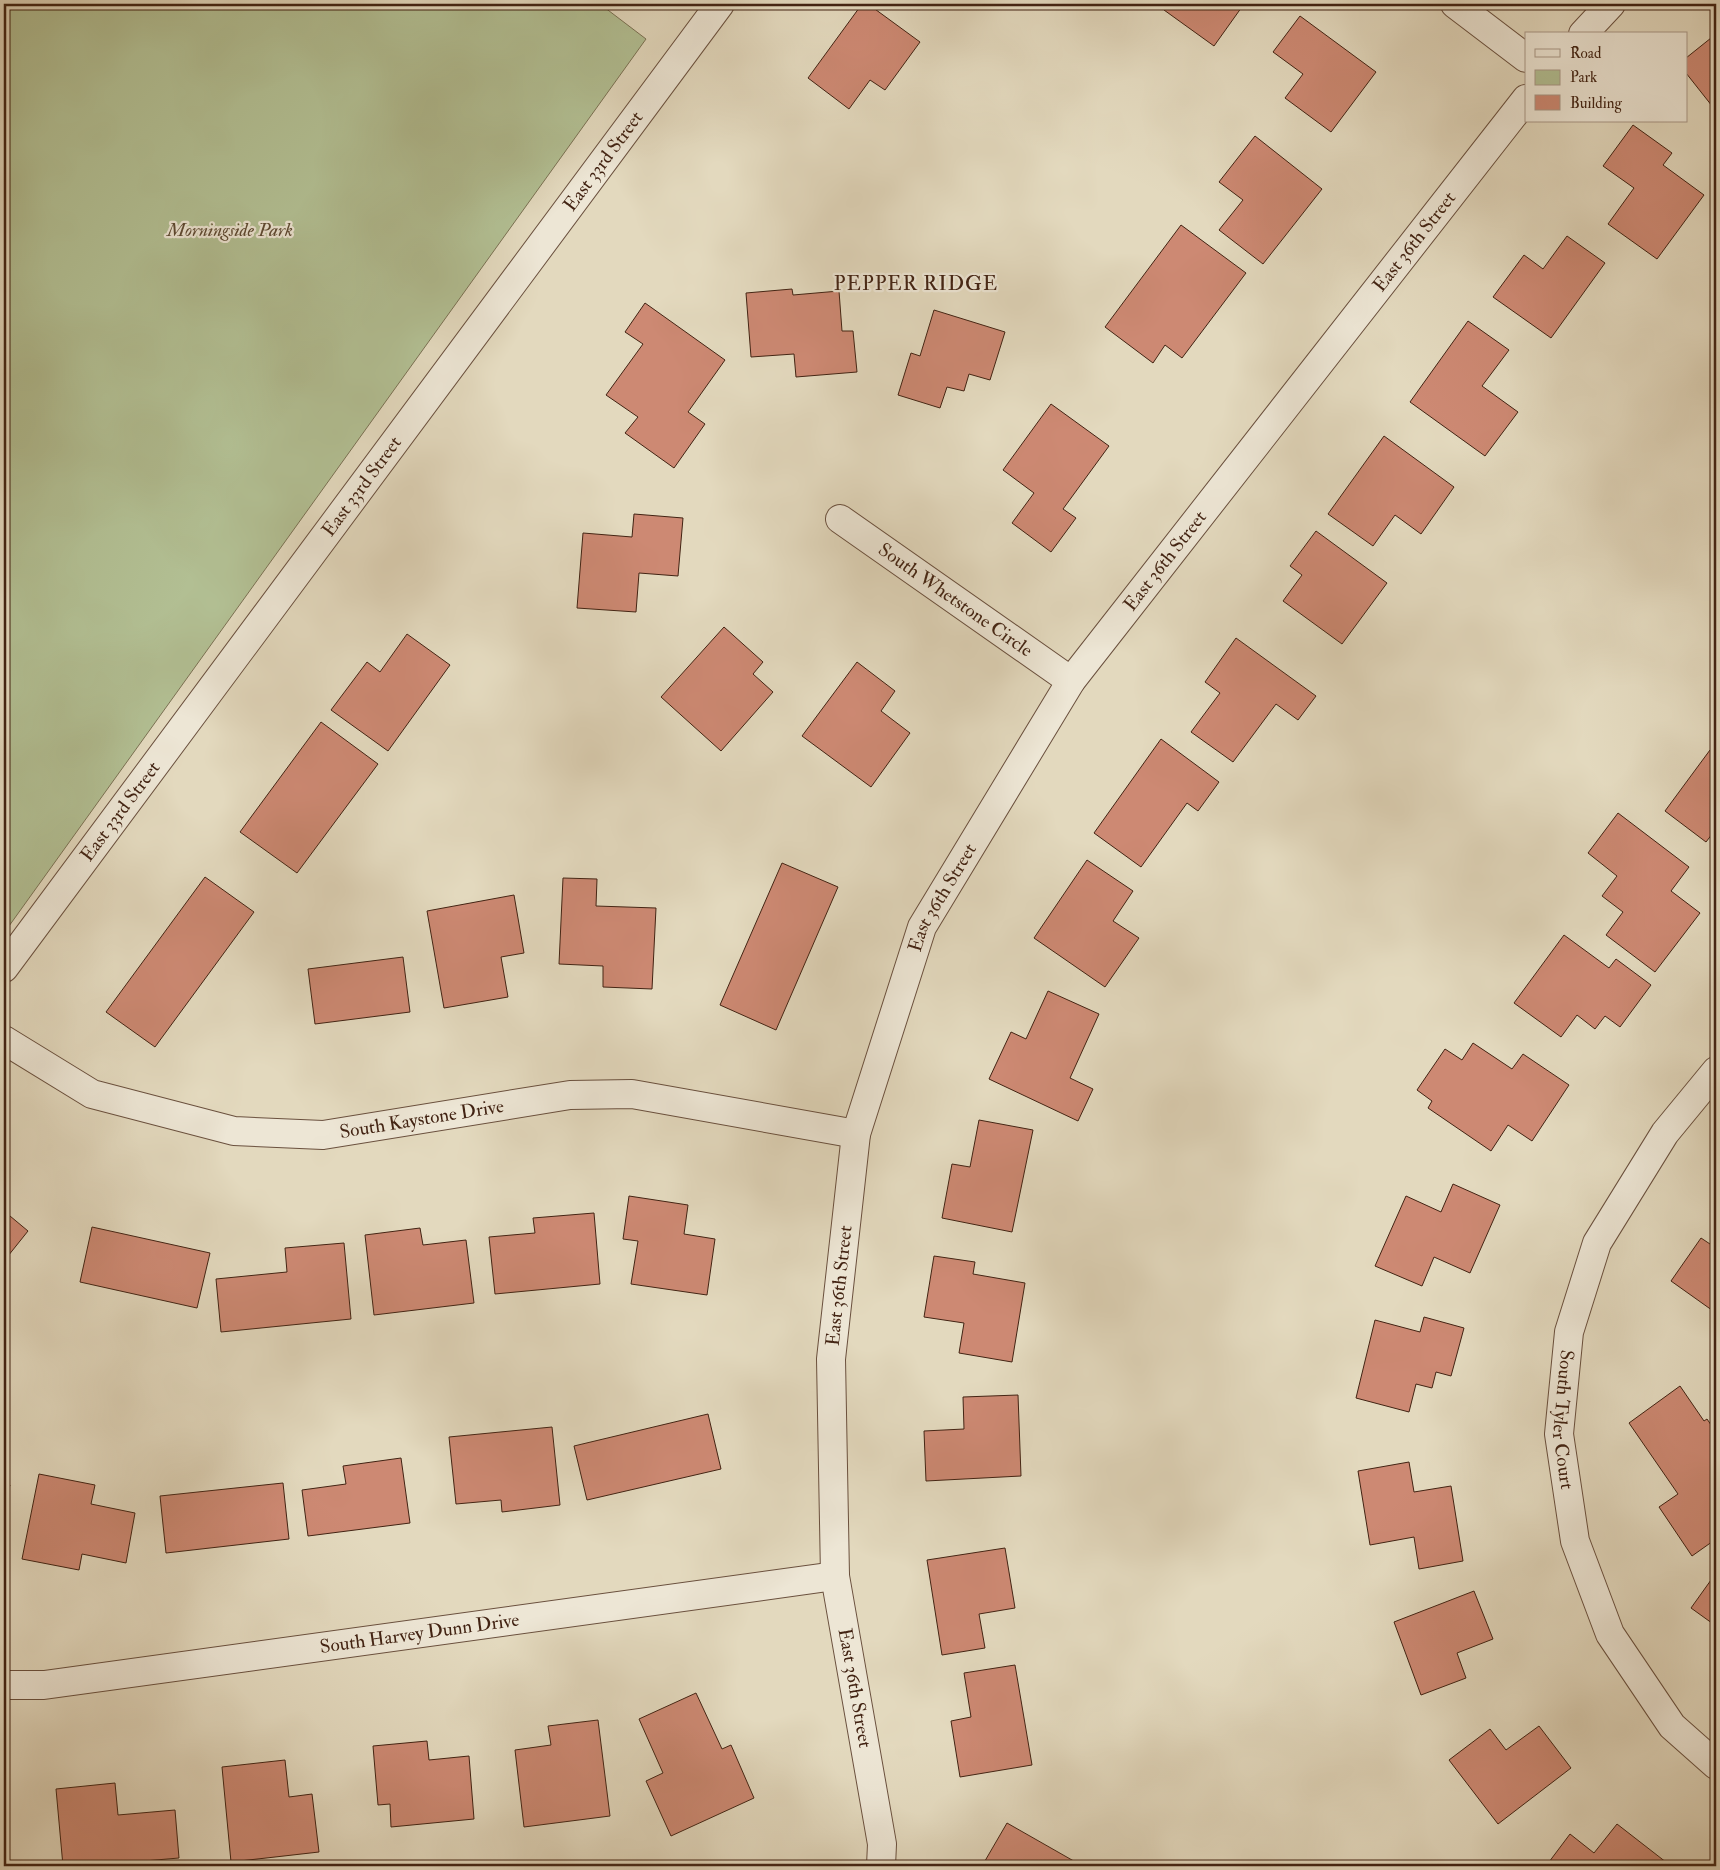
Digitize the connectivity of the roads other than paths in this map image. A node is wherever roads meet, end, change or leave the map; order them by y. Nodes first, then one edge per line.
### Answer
1 (720, 4) edge
2 (1455, 4) edge
3 (1611, 4) edge
4 (1585, 32) edge
5 (1525, 57) edge
6 (1525, 100) edge
7 (840, 519) dead end
8 (1071, 681) junction
9 (4, 968) edge
10 (4, 1040) edge
11 (1716, 1071) edge
12 (856, 1134) junction
13 (835, 1576) junction
14 (4, 1685) edge
15 (1716, 1764) edge
16 (881, 1866) edge

1 - 9 street, East 33rd Street
2 - 5 street
3 - 4 street
6 - 8 street, East 36th Street
7 - 8 street, South Whetstone Circle
8 - 12 street, East 36th Street
10 - 12 street, South Kaystone Drive
11 - 15 street, South Tyler Court
12 - 13 street, East 36th Street
13 - 14 street, South Harvey Dunn Drive
13 - 16 street, East 36th Street

